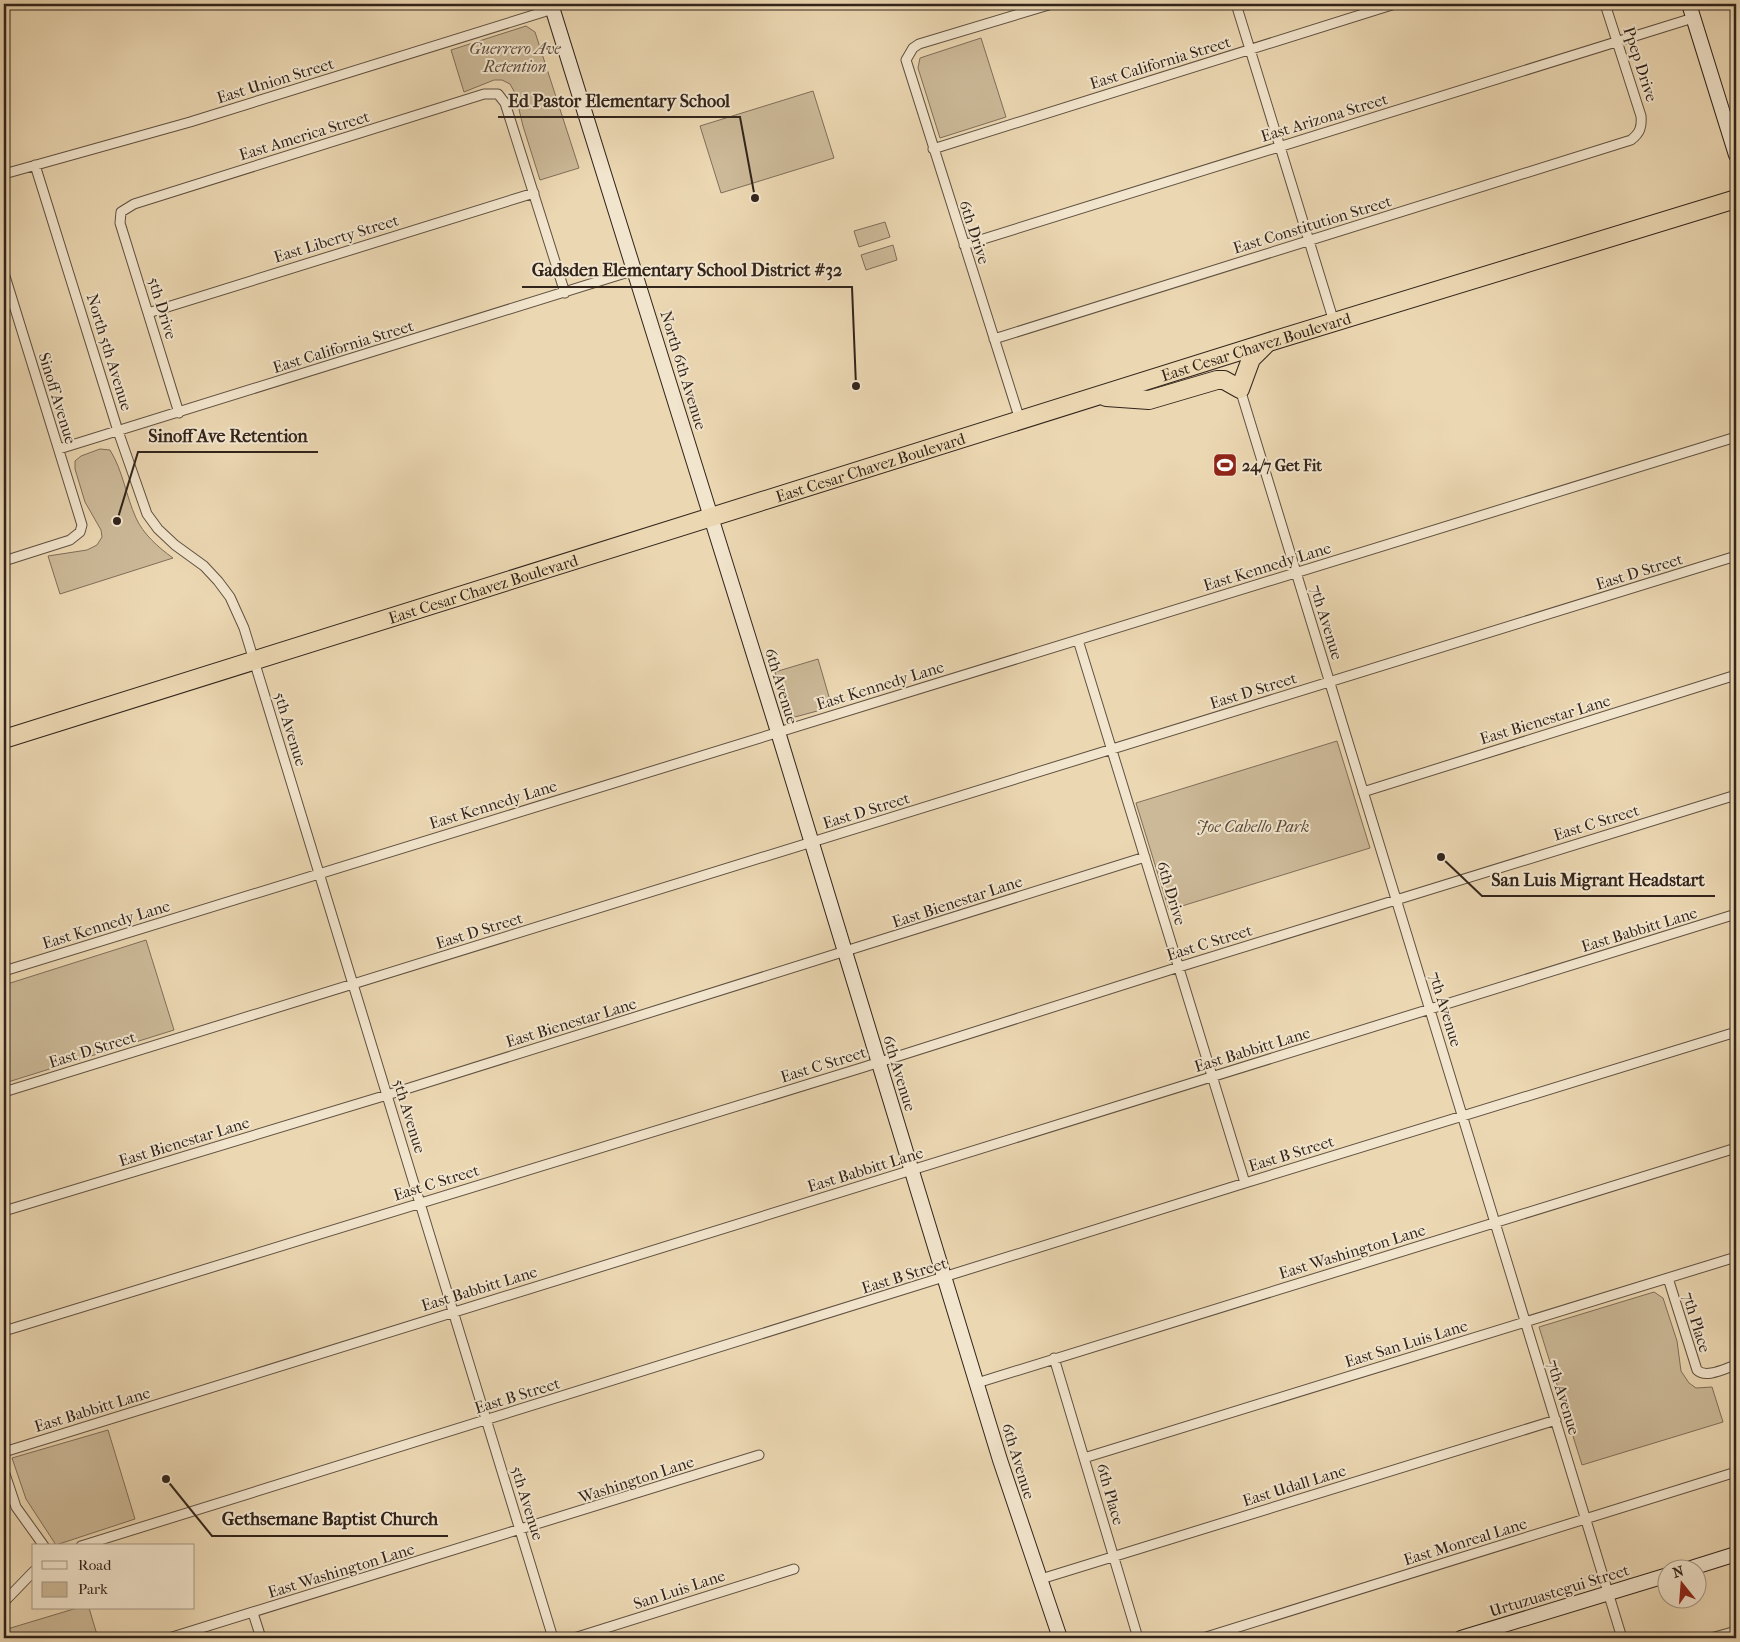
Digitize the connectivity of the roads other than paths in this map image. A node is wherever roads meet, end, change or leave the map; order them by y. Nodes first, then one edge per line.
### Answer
1 (1052, 4) edge
2 (1236, 4) edge
3 (1395, 4) edge
4 (1606, 4) edge
5 (1689, 4) edge
6 (552, 6) edge
7 (1693, 18) junction
8 (1618, 42) junction
9 (1250, 49) junction
10 (1638, 134) joint
11 (1280, 146) junction
12 (933, 149) junction
13 (1736, 155) edge
14 (36, 165) junction
15 (4, 174) edge
16 (534, 193) junction
17 (1736, 199) edge
18 (121, 212) joint
19 (1309, 241) junction
20 (964, 245) junction
21 (635, 270) junction
22 (4, 273) edge
23 (565, 293) junction
24 (148, 313) junction
25 (1334, 322) junction
26 (994, 339) junction
27 (1269, 342) junction
28 (1240, 389) junction
29 (1095, 396) junction
30 (179, 413) junction
31 (1020, 420) junction
32 (118, 431) junction
33 (1736, 437) edge
34 (59, 449) junction
35 (712, 518) junction
36 (1736, 556) edge
37 (4, 561) edge
38 (1296, 572) junction
39 (1078, 640) junction
40 (254, 660) junction
41 (1736, 676) edge
42 (1330, 682) junction
43 (778, 732) junction
44 (4, 739) edge
45 (1112, 750) junction
46 (1363, 792) junction
47 (1736, 795) edge
48 (812, 843) junction
49 (1145, 857) junction
50 (320, 873) junction
51 (1396, 900) junction
52 (1736, 914) edge
53 (845, 952) junction
54 (1178, 967) junction
55 (4, 971) edge
56 (354, 984) junction
57 (1430, 1009) junction
58 (1736, 1032) edge
59 (879, 1062) junction
60 (1213, 1078) junction
61 (4, 1092) edge
62 (387, 1095) junction
63 (1464, 1117) junction
64 (1736, 1148) edge
65 (912, 1170) junction
66 (1245, 1183) junction
67 (421, 1202) junction
68 (4, 1211) edge
69 (1496, 1223) junction
70 (1736, 1257) edge
71 (945, 1278) junction
72 (1668, 1278) junction
73 (454, 1312) junction
74 (1526, 1322) junction
75 (4, 1331) edge
76 (1054, 1358) junction
77 (1736, 1365) edge
78 (977, 1382) junction
79 (486, 1420) junction
80 (1556, 1420) junction
81 (4, 1452) edge
82 (759, 1455) dead end
83 (1084, 1458) junction
84 (4, 1471) edge
85 (1736, 1472) edge
86 (1586, 1519) junction
87 (521, 1531) junction
88 (43, 1544) edge
89 (87, 1544) edge
90 (1736, 1554) edge
91 (1114, 1557) junction
92 (1708, 1563) edge
93 (794, 1569) dead end
94 (32, 1573) edge
95 (1658, 1578) edge
96 (1041, 1579) junction
97 (1608, 1593) junction
98 (4, 1602) edge
99 (253, 1613) junction
100 (1736, 1631) edge
101 (169, 1638) edge
102 (260, 1638) edge
103 (553, 1638) edge
104 (574, 1638) edge
105 (1060, 1638) edge
106 (1138, 1638) edge
107 (1203, 1638) edge
108 (1461, 1638) edge
109 (1622, 1638) edge
110 (1711, 1638) edge

1 - 12 street, 6th Drive
2 - 9 street
3 - 9 street, East California Street
4 - 8 street, Ppep Drive
5 - 7 street
6 - 14 street, East Union Street
6 - 21 street, North 6th Avenue
7 - 8 street, East Arizona Street
7 - 13 street
8 - 10 street, Ppep Drive
8 - 11 street, East Arizona Street
9 - 11 street
9 - 12 street, East California Street
10 - 19 street, East Constitution Street
11 - 19 street
11 - 20 street, East Arizona Street
12 - 20 street, 6th Drive
14 - 15 street, East Union Street
14 - 32 street, North 5th Avenue
16 - 18 street, East America Street
16 - 23 street
16 - 24 street, East Liberty Street
17 - 25 highway, East Cesar Chavez Boulevard
18 - 24 street, 5th Drive
19 - 25 street
19 - 26 street, East Constitution Street
20 - 26 street, 6th Drive
21 - 23 street, East California Street
21 - 35 street, North 6th Avenue
22 - 34 street, Sinoff Avenue
23 - 30 street, East California Street
24 - 30 street, 5th Drive
25 - 27 highway, East Cesar Chavez Boulevard
26 - 31 street, 6th Drive
27 - 28 highway
27 - 29 highway, East Cesar Chavez Boulevard
28 - 29 highway
28 - 38 street, 7th Avenue
29 - 31 highway, East Cesar Chavez Boulevard
30 - 32 street, East California Street
31 - 35 highway, East Cesar Chavez Boulevard
32 - 34 street, East California Street
32 - 40 street, North 5th Avenue
33 - 38 street, East Kennedy Lane
34 - 37 street, Sinoff Avenue
35 - 40 highway, East Cesar Chavez Boulevard
35 - 43 street, 6th Avenue
36 - 42 street, East D Street
38 - 39 street, East Kennedy Lane
38 - 42 street, 7th Avenue
39 - 43 street, East Kennedy Lane
39 - 45 street, 6th Drive
40 - 44 highway, East Cesar Chavez Boulevard
40 - 50 street, 5th Avenue
41 - 46 street, East Bienestar Lane
42 - 45 street, East D Street
42 - 46 street, 7th Avenue
43 - 48 street, 6th Avenue
43 - 50 street, East Kennedy Lane
45 - 48 street, East D Street
45 - 49 street, 6th Drive
46 - 51 street, 7th Avenue
47 - 51 street, East C Street
48 - 53 street, 6th Avenue
48 - 56 street, East D Street
49 - 53 street, East Bienestar Lane
49 - 54 street, 6th Drive
50 - 55 street, East Kennedy Lane
50 - 56 street, 5th Avenue
51 - 54 street, East C Street
51 - 57 street, 7th Avenue
52 - 57 street, East Babbitt Lane
53 - 59 street, 6th Avenue
53 - 62 street, East Bienestar Lane
54 - 59 street, East C Street
54 - 60 street, 6th Drive
56 - 61 street, East D Street
56 - 62 street, 5th Avenue
57 - 60 street, East Babbitt Lane
57 - 63 street, 7th Avenue
58 - 63 street, East B Street
59 - 65 street, 6th Avenue
59 - 67 street, East C Street
60 - 65 street, East Babbitt Lane
60 - 66 street, 6th Drive
62 - 67 street, 5th Avenue
62 - 68 street, East Bienestar Lane
63 - 66 street, East B Street
63 - 69 street, 7th Avenue
64 - 69 street, East Washington Lane
65 - 71 street, 6th Avenue
65 - 73 street, East Babbitt Lane
66 - 71 street, East B Street
67 - 73 street, 5th Avenue
67 - 75 street, East C Street
69 - 74 street, 7th Avenue
69 - 76 street, East Washington Lane
70 - 72 street, East San Luis Lane
71 - 78 street, 6th Avenue
71 - 79 street, East B Street
72 - 74 street, East San Luis Lane
72 - 77 street, 7th Place
73 - 79 street, 5th Avenue
73 - 81 street, East Babbitt Lane
74 - 80 street, 7th Avenue
74 - 83 street, East San Luis Lane
76 - 78 street, East Washington Lane
76 - 83 street, 6th Place
78 - 96 street, 6th Avenue
79 - 87 street, 5th Avenue
79 - 89 street, East B Street
80 - 86 street, 7th Avenue
80 - 91 street, East Udall Lane
82 - 87 street, Washington Lane
83 - 91 street, 6th Place
84 - 88 street
85 - 86 street, East Monreal Lane
86 - 97 street, 7th Avenue
86 - 107 street, East Monreal Lane
87 - 99 street, East Washington Lane
87 - 103 street, 5th Avenue
90 - 92 street
91 - 96 street, East Udall Lane
91 - 106 street, 6th Place
93 - 104 street, San Luis Lane
94 - 98 street
95 - 97 street, Urtuzuastegui Street
96 - 105 street, 6th Avenue
97 - 108 street, Urtuzuastegui Street
97 - 109 street, 7th Avenue
99 - 101 street, East Washington Lane
99 - 102 street
100 - 110 street

